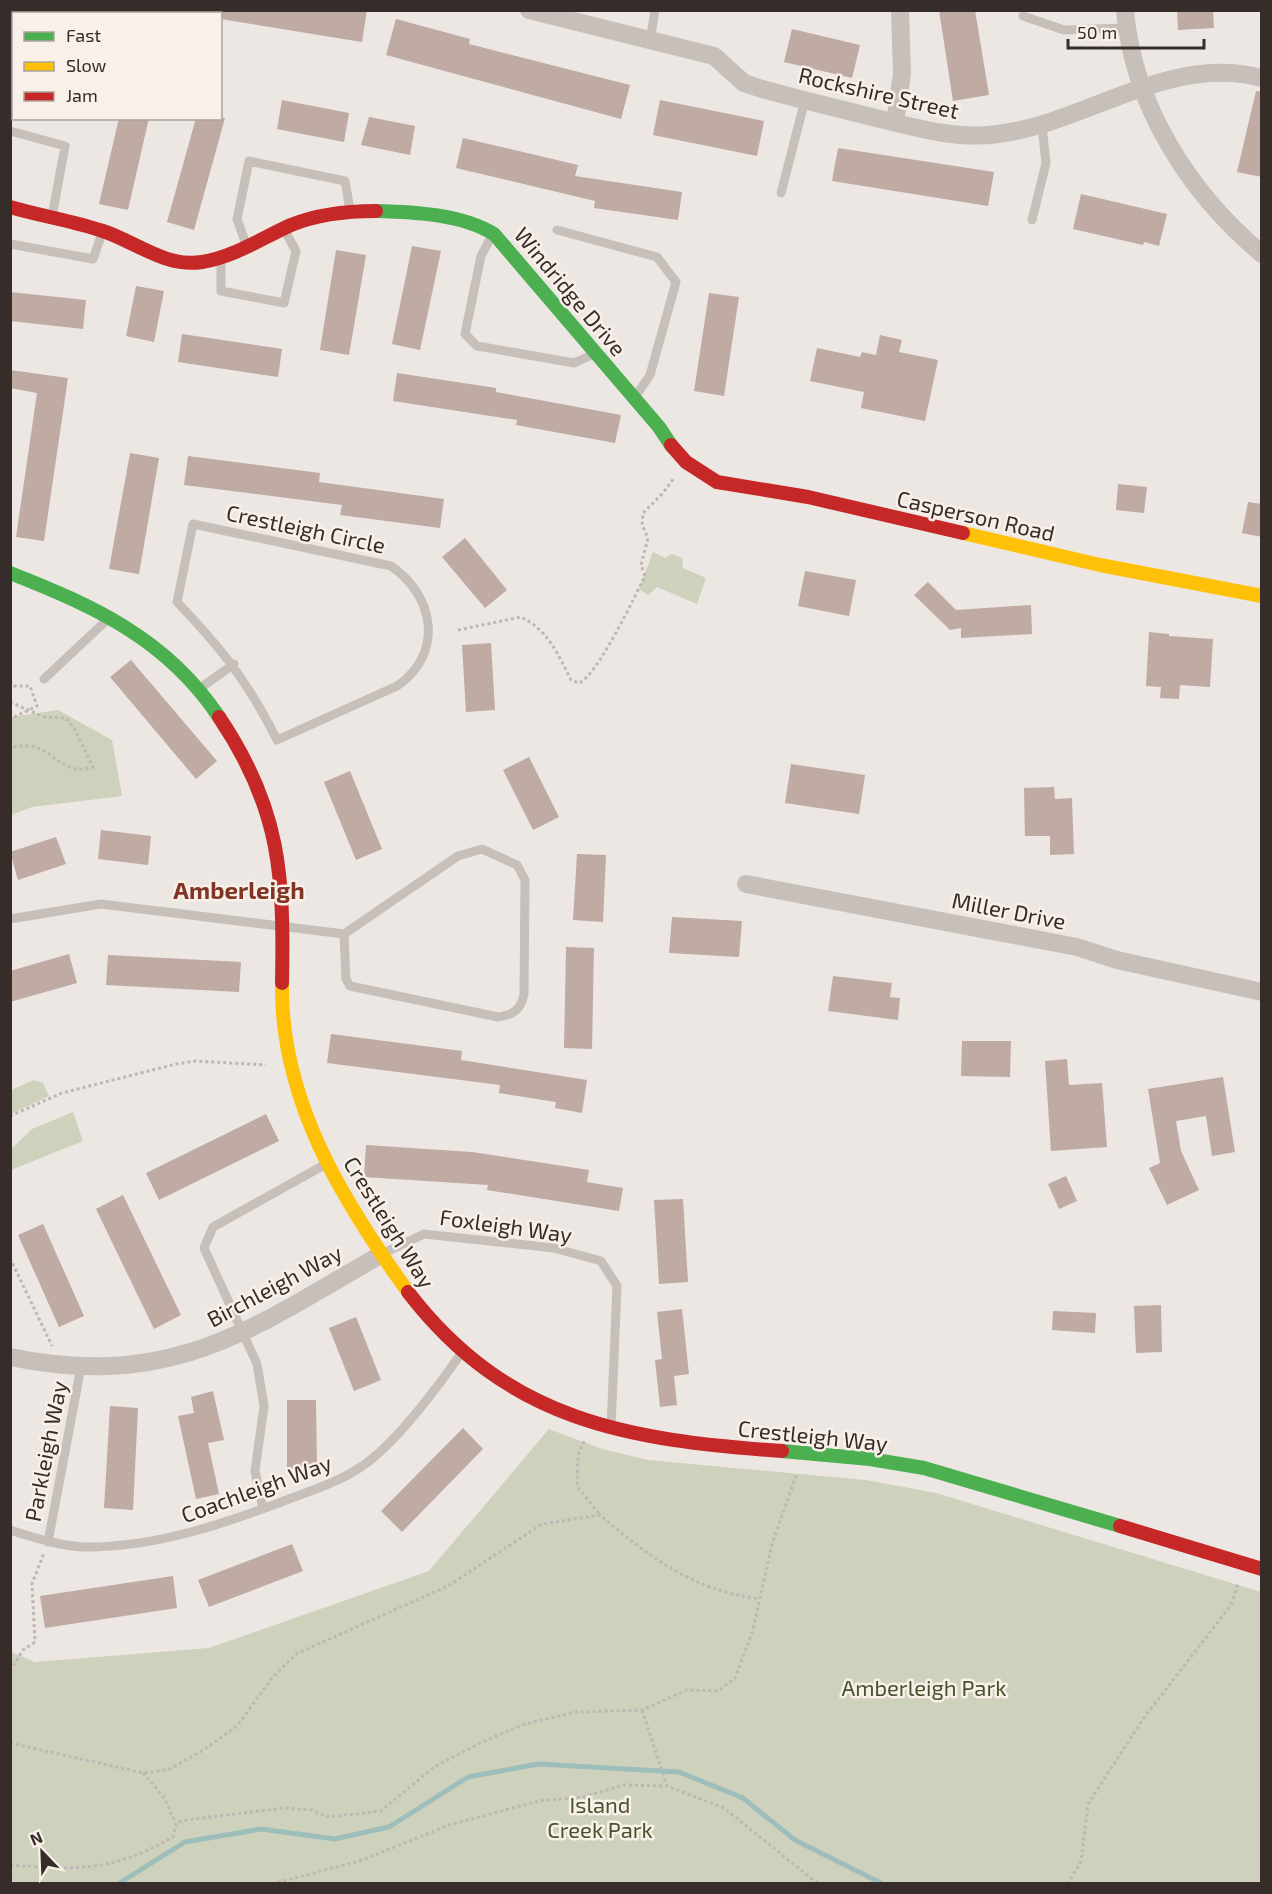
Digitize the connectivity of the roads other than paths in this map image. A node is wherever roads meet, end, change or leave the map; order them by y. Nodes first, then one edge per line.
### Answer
1 (529, 10) edge
2 (655, 10) edge
3 (900, 10) edge
4 (1023, 16) dead end
5 (579, 17) edge
6 (1126, 19) edge
7 (650, 41) junction
8 (1262, 78) edge
9 (1144, 88) junction
10 (805, 100) junction
11 (895, 122) junction
12 (1042, 126) junction
13 (10, 131) edge
14 (781, 193) dead end
15 (10, 207) edge
16 (350, 210) junction
17 (52, 219) junction
18 (1032, 220) dead end
19 (283, 229) junction
20 (557, 230) dead end
21 (103, 231) junction
22 (493, 232) junction
23 (10, 244) edge
24 (247, 245) junction
25 (1262, 254) edge
26 (220, 256) junction
27 (596, 353) junction
28 (634, 397) junction
29 (686, 462) joint
30 (11, 576) edge
31 (1262, 596) edge
32 (110, 617) junction
33 (234, 664) junction
34 (44, 679) dead end
35 (198, 690) junction
36 (746, 884) dead end
37 (10, 919) edge
38 (282, 927) junction
39 (344, 934) junction
40 (1262, 992) edge
41 (328, 1163) junction
42 (380, 1255) junction
43 (242, 1334) junction
44 (462, 1352) junction
45 (10, 1357) edge
46 (81, 1367) junction
47 (611, 1431) junction
48 (263, 1509) junction
49 (10, 1530) edge
50 (48, 1542) junction
51 (1262, 1569) edge

1 - 5 street, Rockshire Street
2 - 7 lane
3 - 11 street
4 - 6 lane
5 - 7 street, Rockshire Street
6 - 9 street
7 - 10 street, Rockshire Street
8 - 9 street, Rockshire Street
9 - 12 street, Rockshire Street
9 - 25 street
10 - 11 street, Rockshire Street
10 - 14 lane
11 - 12 street, Rockshire Street
12 - 18 lane
13 - 17 lane
15 - 17 street, Windridge Drive
16 - 19 street, Windridge Drive
16 - 22 street, Windridge Drive
16 - 24 lane
17 - 21 street, Windridge Drive
19 - 24 street, Windridge Drive
19 - 26 lane
20 - 28 lane
21 - 23 lane
21 - 26 street, Windridge Drive
22 - 27 street, Windridge Drive
22 - 27 lane
24 - 26 street, Windridge Drive
27 - 28 street, Windridge Drive
28 - 29 street, Windridge Drive
29 - 31 street, Casperson Road
30 - 32 street, Crestleigh Way
32 - 34 lane
32 - 35 street, Crestleigh Way
33 - 33 lane, Crestleigh Circle
33 - 35 lane
35 - 38 street, Crestleigh Way
36 - 40 street, Miller Drive
37 - 38 lane
38 - 39 lane
38 - 41 street, Crestleigh Way
39 - 39 lane
41 - 42 street, Crestleigh Way
41 - 43 lane
42 - 43 street, Birchleigh Way
42 - 44 street, Crestleigh Way
42 - 47 lane, Foxleigh Way
43 - 46 street, Birchleigh Way
43 - 48 lane
44 - 47 street, Crestleigh Way
44 - 48 lane, Coachleigh Way
45 - 46 street, Birchleigh Way
46 - 50 lane, Parkleigh Way
47 - 51 street, Crestleigh Way
48 - 50 lane, Coachleigh Way
49 - 50 lane, Coachleigh Way

